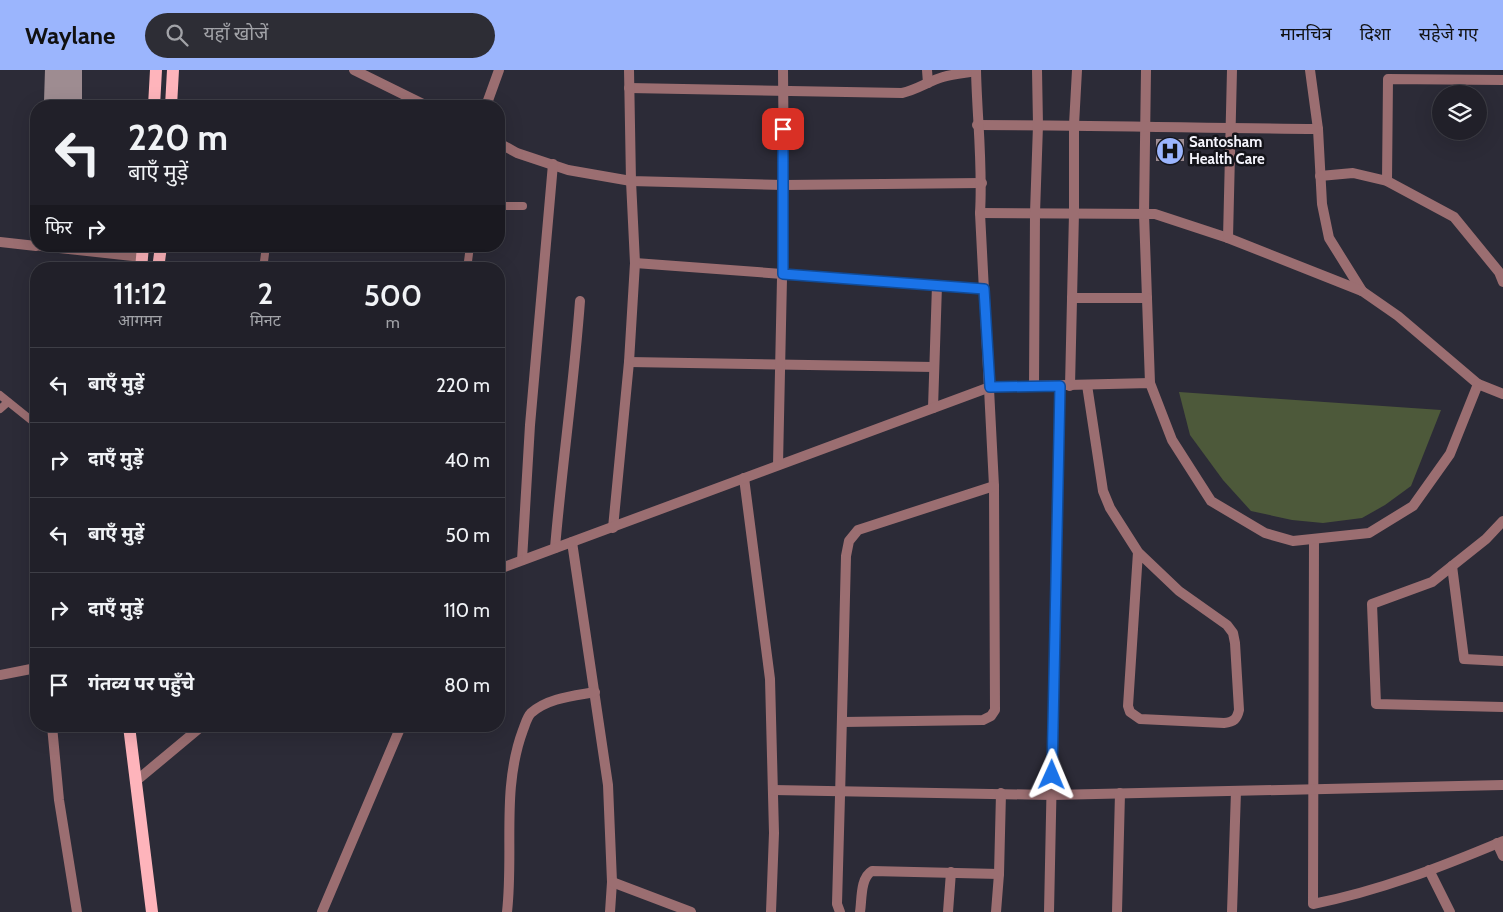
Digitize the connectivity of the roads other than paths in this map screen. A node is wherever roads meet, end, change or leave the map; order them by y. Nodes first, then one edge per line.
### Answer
1 (156, 70) edge
2 (173, 70) edge
3 (354, 70) edge
4 (499, 70) edge
5 (629, 70) edge
6 (782, 70) edge
7 (927, 70) edge
8 (976, 70) edge
9 (1037, 70) edge
10 (1077, 70) edge
11 (1146, 70) edge
12 (1232, 70) edge
13 (1310, 70) edge
14 (1503, 80) edge
15 (928, 83) junction
16 (629, 88) junction
17 (782, 91) junction
18 (154, 100) edge
19 (171, 100) edge
20 (415, 100) edge
21 (488, 100) edge
22 (977, 125) junction
23 (1038, 125) junction
24 (1074, 125) junction
25 (1145, 128) junction
26 (1231, 129) junction
27 (1318, 130) junction
28 (505, 146) edge
29 (553, 164) junction
30 (1320, 176) junction
31 (1387, 181) junction
32 (631, 182) junction
33 (982, 184) junction
34 (784, 186) junction
35 (505, 206) edge
36 (523, 206) dead end
37 (980, 213) junction
38 (1035, 213) junction
39 (1074, 214) junction
40 (1144, 214) junction
41 (1228, 238) junction
42 (0, 242) edge
43 (30, 245) edge
44 (96, 252) edge
45 (142, 257) edge
46 (635, 263) junction
47 (783, 274) junction
48 (1503, 282) edge
49 (937, 285) junction
50 (984, 289) junction
51 (1362, 291) junction
52 (1072, 298) junction
53 (1147, 298) junction
54 (580, 301) dead end
55 (629, 362) junction
56 (781, 365) junction
57 (934, 367) junction
58 (1150, 383) junction
59 (1478, 384) junction
60 (1088, 385) junction
61 (1065, 386) junction
62 (990, 387) junction
63 (1034, 387) junction
64 (1503, 394) edge
65 (0, 395) edge
66 (8, 402) junction
67 (933, 408) junction
68 (0, 409) edge
69 (30, 419) edge
70 (778, 465) junction
71 (744, 478) junction
72 (994, 486) junction
73 (1503, 521) edge
74 (613, 528) junction
75 (1314, 539) junction
76 (572, 542) junction
77 (555, 548) junction
78 (1138, 552) junction
79 (522, 560) junction
80 (1452, 566) junction
81 (505, 567) edge
82 (1503, 661) edge
83 (30, 669) edge
84 (0, 675) edge
85 (595, 692) junction
86 (1503, 707) edge
87 (843, 722) junction
88 (53, 732) edge
89 (130, 732) edge
90 (195, 732) edge
91 (398, 732) edge
92 (136, 780) junction
93 (1503, 785) edge
94 (773, 790) junction
95 (1314, 790) junction
96 (840, 791) junction
97 (1236, 791) junction
98 (1001, 793) junction
99 (1120, 793) junction
100 (1052, 794) junction
101 (1500, 842) edge
102 (1503, 856) edge
103 (1429, 870) junction
104 (951, 872) junction
105 (999, 874) junction
106 (612, 882) junction
107 (1312, 908) edge
108 (77, 912) edge
109 (152, 912) edge
110 (322, 912) edge
111 (507, 912) edge
112 (610, 912) edge
113 (691, 912) edge
114 (772, 912) edge
115 (840, 912) edge
116 (860, 912) edge
117 (948, 912) edge
118 (996, 912) edge
119 (1049, 912) edge
120 (1117, 912) edge
121 (1232, 912) edge
122 (1450, 912) edge

1 - 18 main road
2 - 19 main road
3 - 20 street
4 - 21 street
5 - 16 street
6 - 17 street
7 - 15 street
8 - 15 street
8 - 22 street
9 - 23 street
10 - 24 street
11 - 25 street
12 - 26 street
13 - 27 street
14 - 31 street
15 - 17 street
16 - 17 street
16 - 32 street
17 - 34 street
22 - 23 street
22 - 33 street
23 - 24 street
23 - 38 street
24 - 25 street
24 - 39 street
25 - 26 street
25 - 40 street
26 - 27 street
26 - 41 street
27 - 30 street
28 - 29 street
29 - 32 street
29 - 79 street
30 - 31 street
30 - 51 street
31 - 48 street
32 - 34 street
32 - 46 street
33 - 34 street
33 - 37 street
34 - 47 street
35 - 36 lane
37 - 38 street
37 - 50 street
38 - 39 street
38 - 63 street
39 - 40 street
39 - 52 street
40 - 41 street
40 - 53 street
41 - 51 street
42 - 43 street
44 - 45 street
46 - 47 street
46 - 55 street
47 - 49 street
47 - 56 street
49 - 50 street
49 - 57 street
50 - 62 street
51 - 59 street
52 - 53 street
52 - 61 street
53 - 58 street
54 - 77 street
55 - 56 street
55 - 74 street
56 - 57 street
56 - 70 street
57 - 67 street
58 - 60 street
58 - 75 street
59 - 64 street
59 - 75 street
60 - 61 street
60 - 78 street
61 - 63 street
61 - 100 street
62 - 63 street
62 - 67 street
62 - 72 street
65 - 66 lane
66 - 68 lane
66 - 69 lane
67 - 70 street
70 - 71 street
71 - 74 street
71 - 94 street
72 - 87 street
72 - 87 street
73 - 80 street
74 - 76 street
75 - 95 street
76 - 77 street
76 - 85 street
77 - 79 street
78 - 78 street
79 - 81 street
80 - 82 street
80 - 86 street
83 - 84 street
85 - 106 street
85 - 111 street
87 - 96 street
88 - 108 street
89 - 92 main road
90 - 92 street
91 - 110 street
92 - 109 main road
93 - 95 street
94 - 96 street
94 - 114 street
95 - 97 street
95 - 107 street
96 - 98 street
96 - 115 street
97 - 99 street
97 - 121 street
98 - 100 street
98 - 105 street
99 - 100 street
99 - 120 street
100 - 119 street
101 - 102 street
101 - 103 street
103 - 107 street
103 - 122 street
104 - 105 street
104 - 116 street
104 - 117 street
105 - 118 street
106 - 112 street
106 - 113 street

